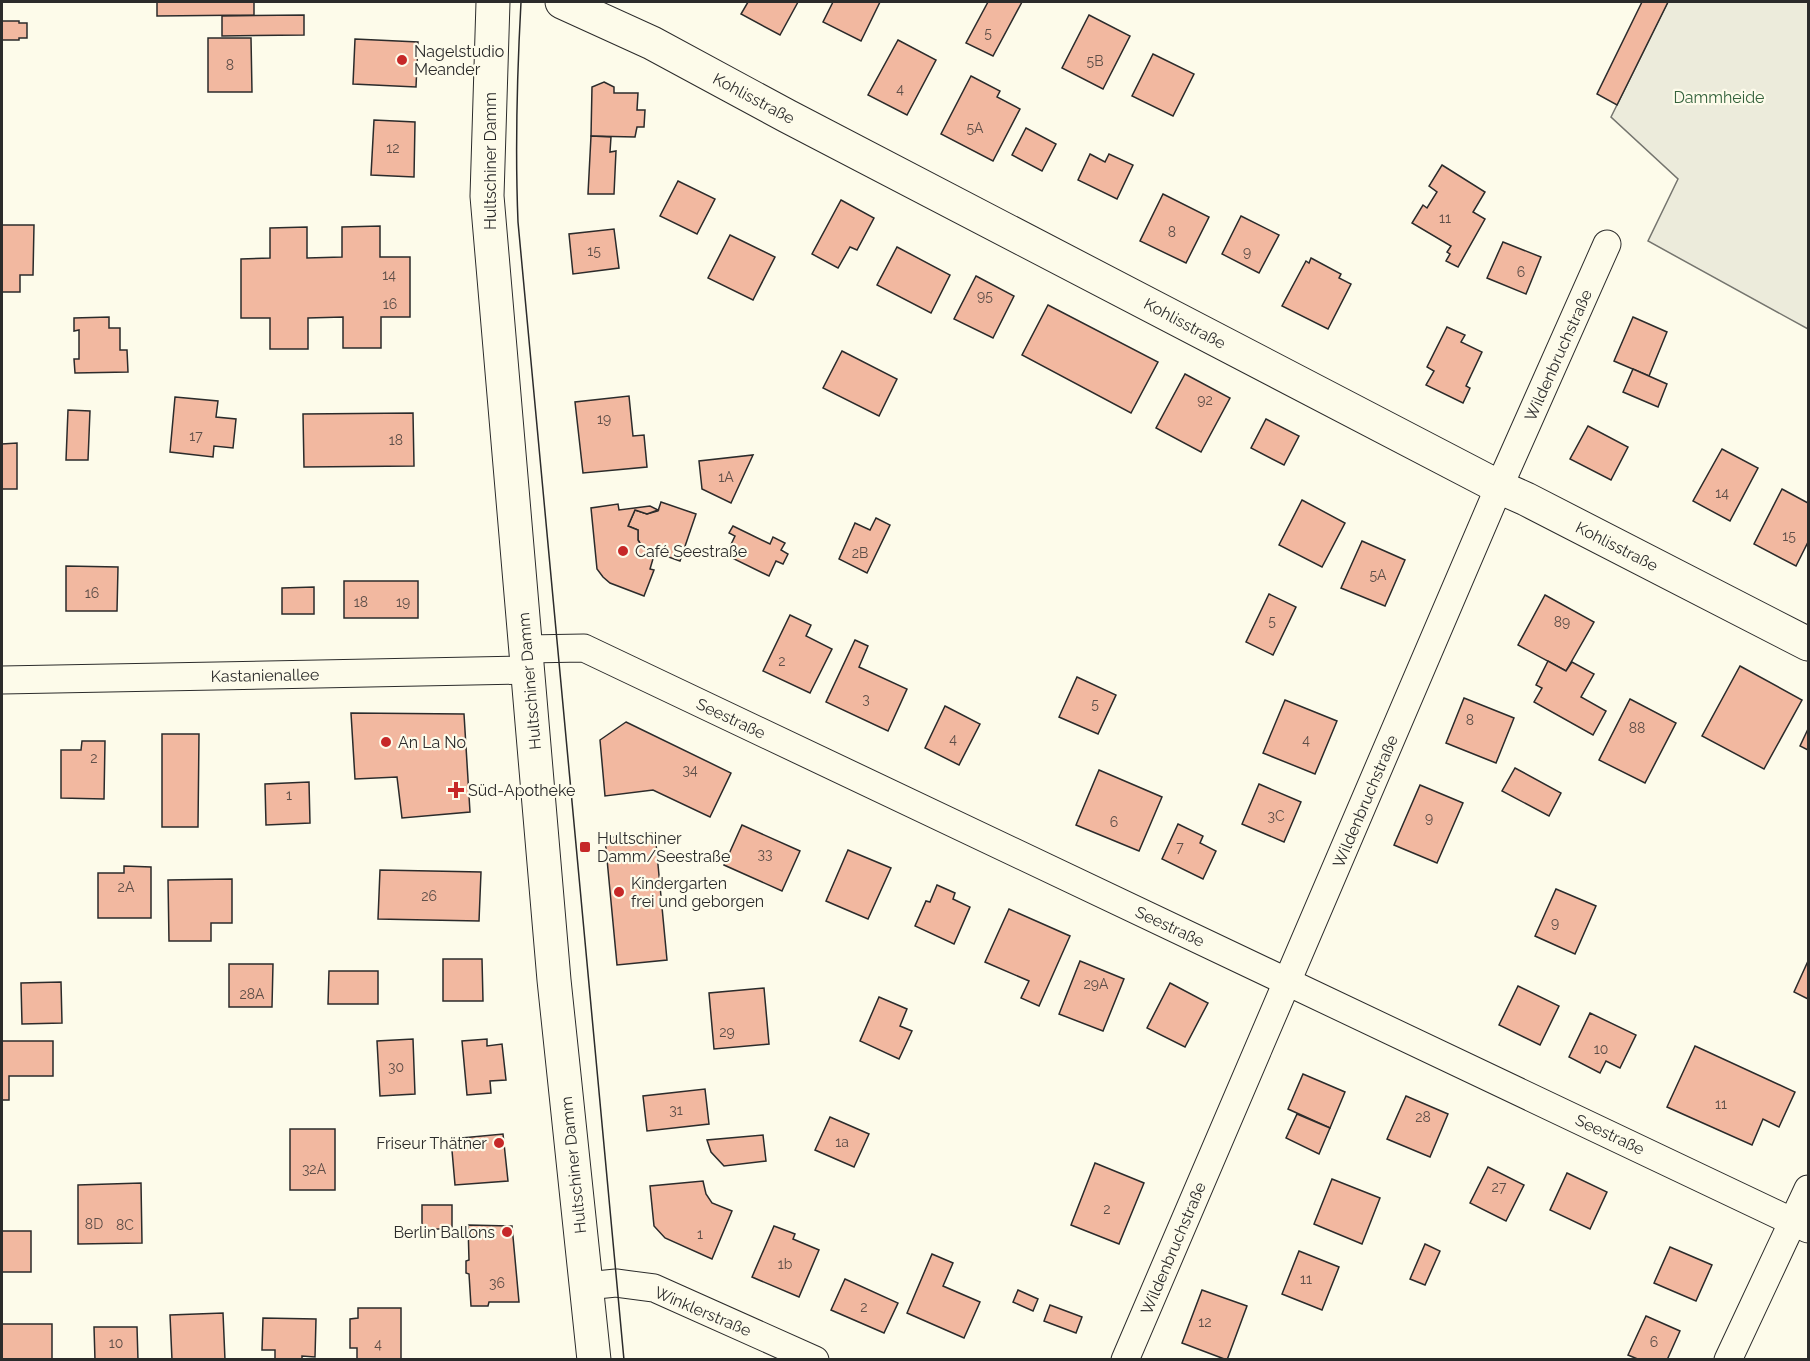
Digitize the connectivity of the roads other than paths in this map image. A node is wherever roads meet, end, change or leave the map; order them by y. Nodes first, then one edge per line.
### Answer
1 (494, 2) edge
2 (562, 2) edge
3 (1607, 244) dead end
4 (1499, 488) junction
5 (1809, 644) edge
6 (527, 660) junction
7 (2, 680) edge
8 (1287, 982) junction
9 (1809, 1189) edge
10 (1801, 1225) edge
11 (586, 1286) junction
12 (594, 1359) edge
13 (815, 1359) edge
14 (1125, 1359) edge
15 (1728, 1359) edge

1 - 6 street, Hultschiner Damm
2 - 4 street, Kohlisstraße
3 - 4 street, Wildenbruchstraße
4 - 5 street, Kohlisstraße
4 - 8 street, Wildenbruchstraße
6 - 7 street, Kastanienallee
6 - 8 street, Seestraße
6 - 11 street, Hultschiner Damm
8 - 10 street, Seestraße
8 - 14 street, Wildenbruchstraße
9 - 10 street
10 - 15 street
11 - 12 street, Hultschiner Damm
11 - 13 street, Winklerstraße

